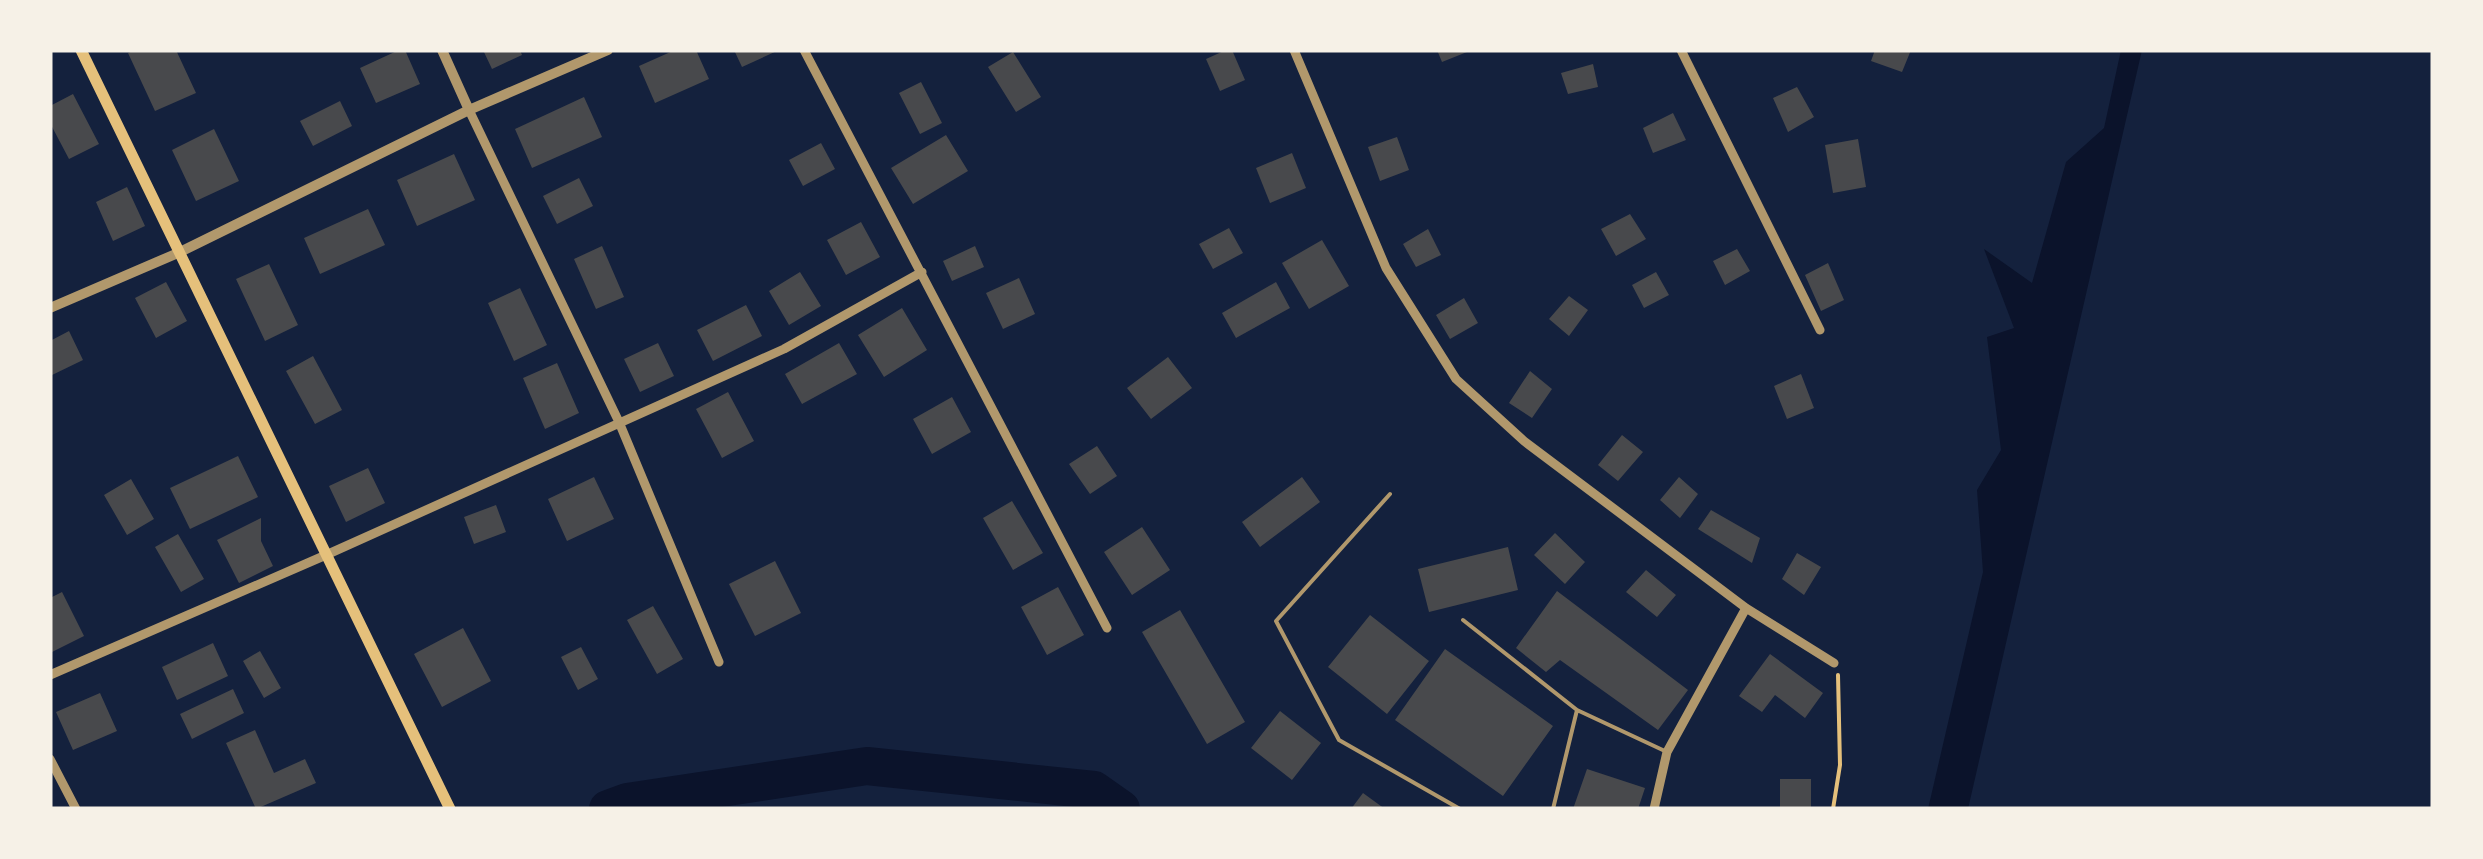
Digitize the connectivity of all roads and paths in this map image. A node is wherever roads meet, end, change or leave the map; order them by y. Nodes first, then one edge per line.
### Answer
1 (81, 50) edge
2 (442, 50) edge
3 (608, 50) edge
4 (804, 50) edge
5 (1294, 50) edge
6 (1681, 50) edge
7 (469, 110) junction
8 (178, 253) junction
9 (922, 272) junction
10 (50, 308) edge
11 (1820, 330) dead end
12 (620, 422) junction
13 (1390, 494) dead end
14 (326, 556) junction
15 (1746, 608) junction
16 (1463, 620) dead end
17 (1107, 628) dead end
18 (719, 662) dead end
19 (1834, 663) joint
20 (50, 675) edge
21 (1578, 710) junction
22 (1667, 752) junction
23 (50, 759) edge
24 (76, 809) edge
25 (450, 809) edge
26 (1460, 809) edge
27 (1552, 809) edge
28 (1654, 809) edge
29 (1833, 809) edge

1 - 8 main road
2 - 7 street
3 - 7 street
4 - 9 street
5 - 15 street
6 - 11 street
7 - 8 street
7 - 12 street
8 - 10 street
8 - 14 main road
9 - 12 street
9 - 17 street
12 - 14 street
12 - 18 street
13 - 26 lane
14 - 20 street
14 - 25 main road
15 - 19 street
15 - 22 street
16 - 21 lane
19 - 29 path
21 - 22 lane
21 - 27 lane
22 - 28 street
23 - 24 street

